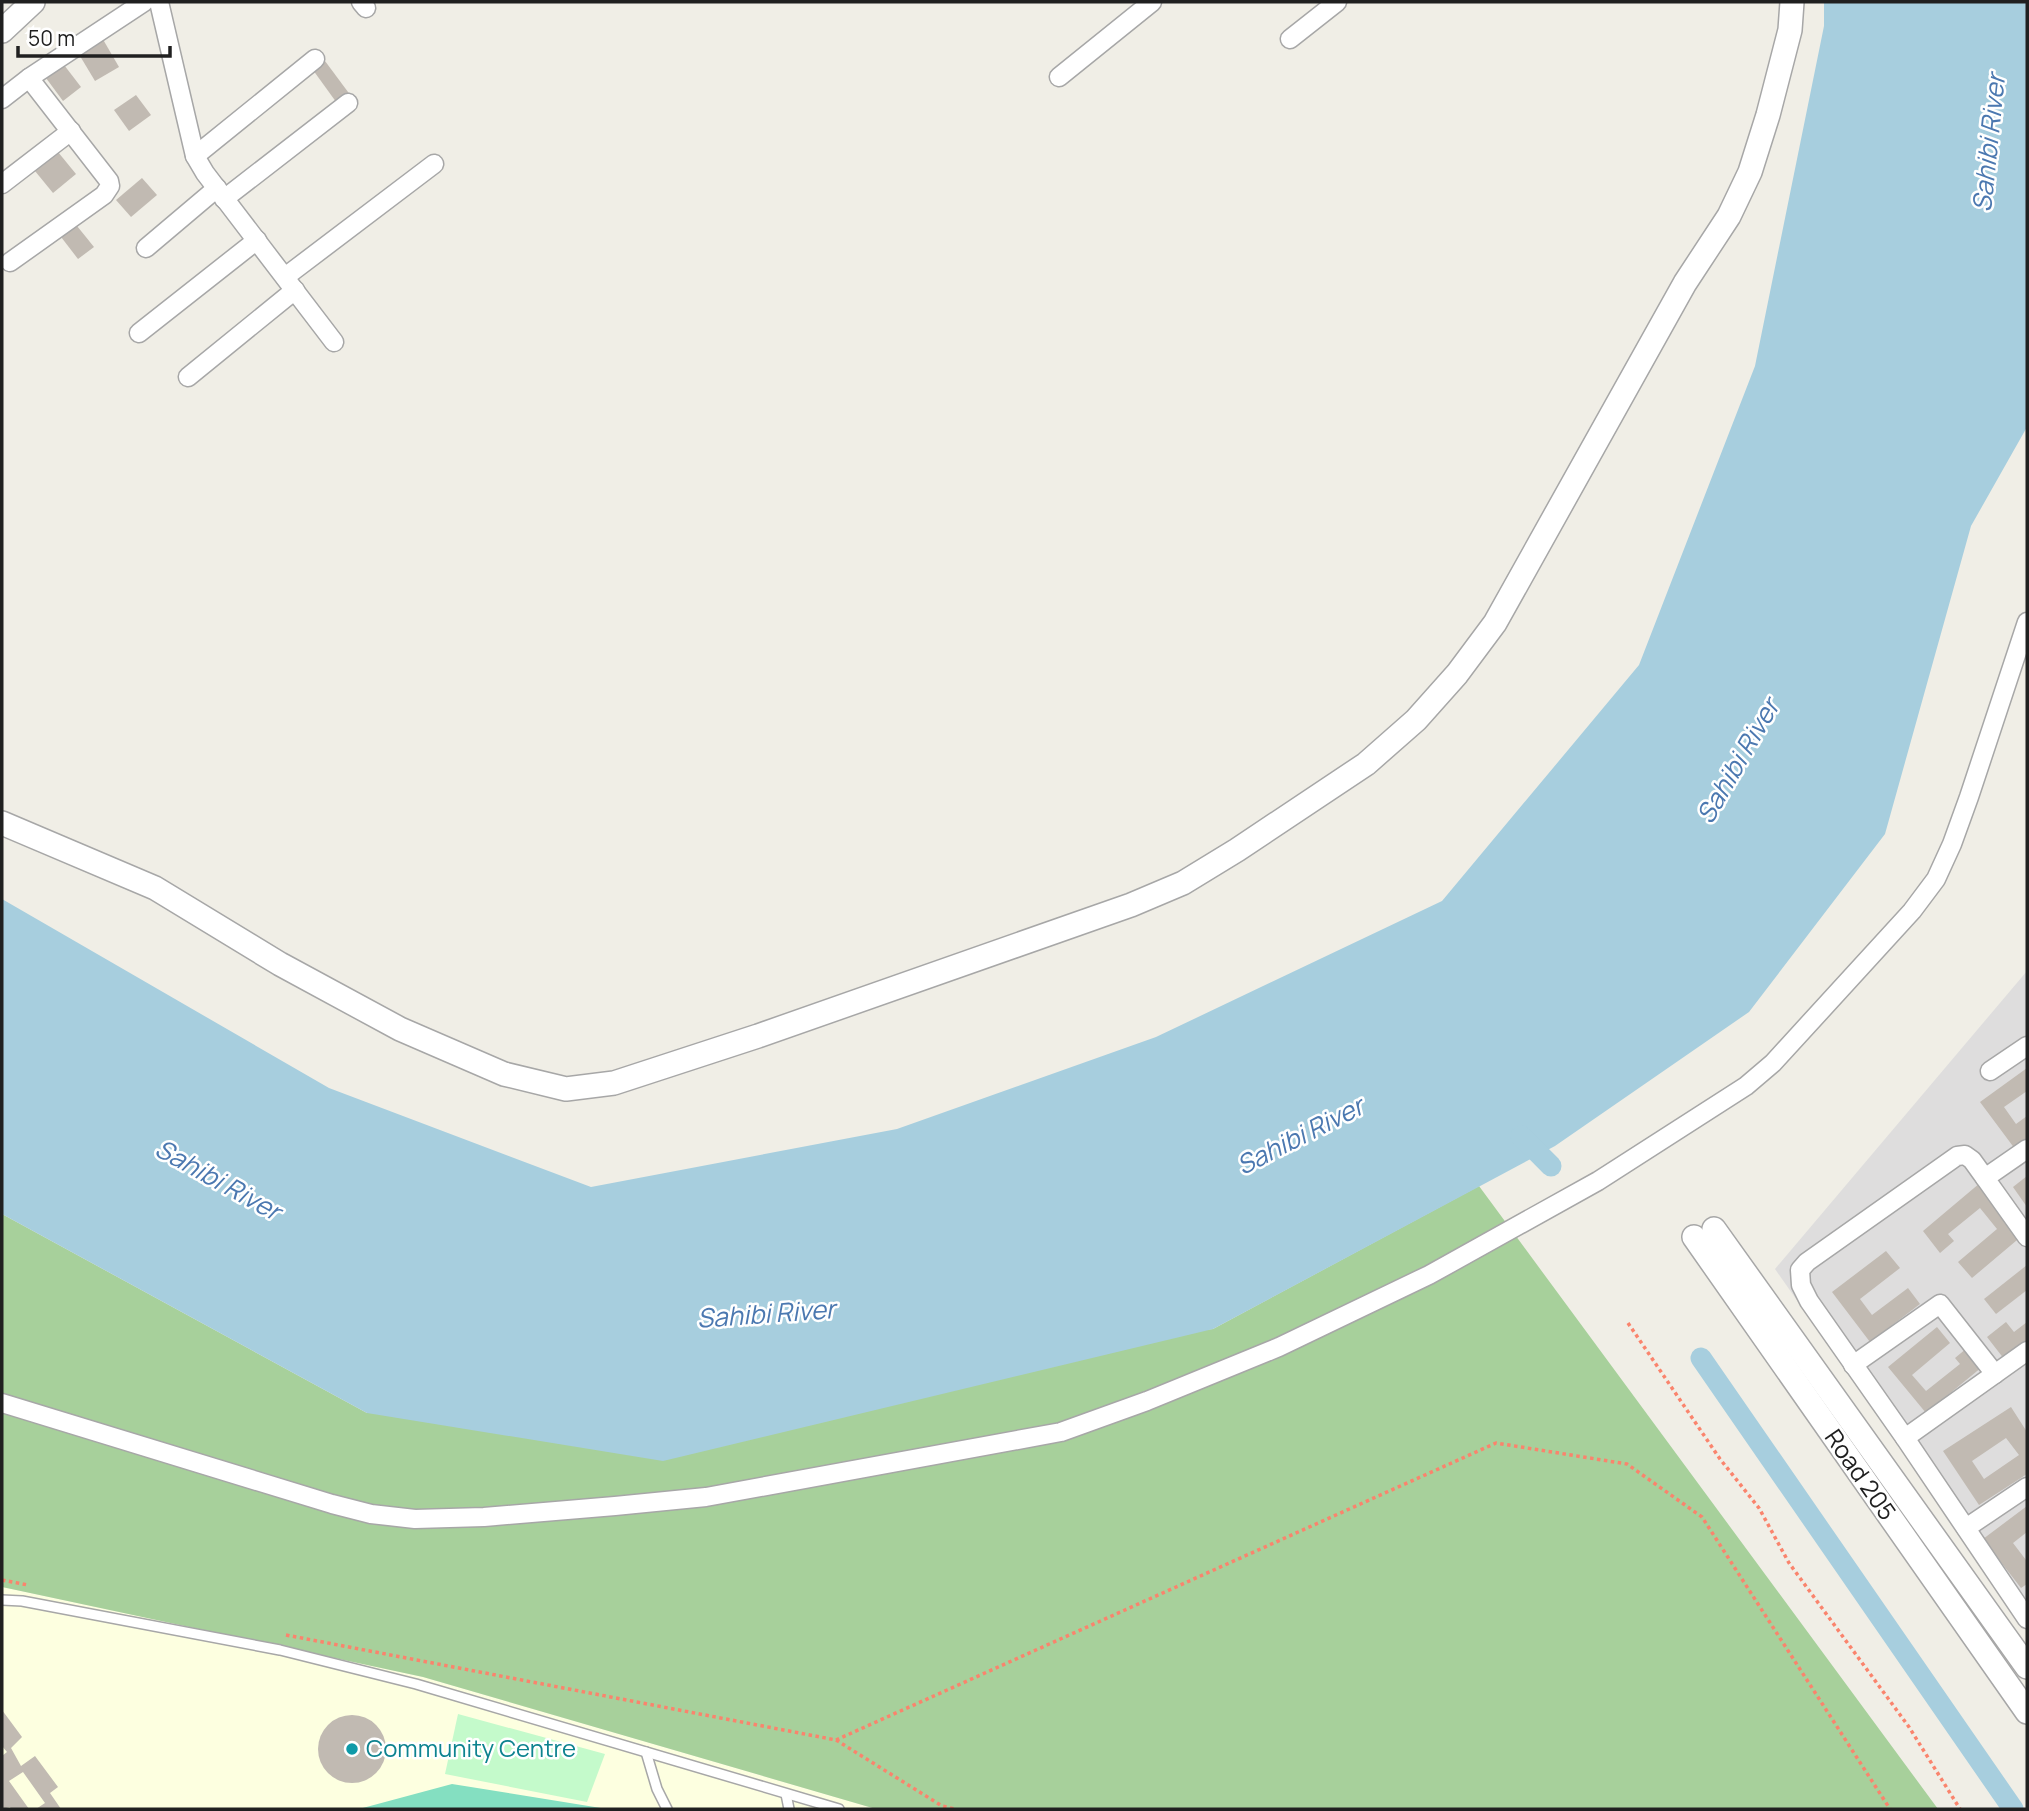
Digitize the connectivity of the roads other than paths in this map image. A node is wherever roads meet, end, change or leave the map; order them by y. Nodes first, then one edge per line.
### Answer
1 (33, 2) edge
2 (144, 2) edge
3 (159, 2) edge
4 (1152, 2) edge
5 (1337, 2) edge
6 (1792, 2) edge
7 (2, 31) edge
8 (1290, 39) dead end
9 (315, 59) dead end
10 (1059, 77) dead end
11 (29, 78) junction
12 (2, 99) edge
13 (348, 103) dead end
14 (71, 131) junction
15 (195, 156) junction
16 (434, 164) dead end
17 (2, 184) edge
18 (220, 193) junction
19 (257, 240) junction
20 (146, 248) dead end
21 (10, 262) dead end
22 (290, 283) junction
23 (139, 333) dead end
24 (334, 342) dead end
25 (188, 377) dead end
26 (2027, 622) edge
27 (2, 823) edge
28 (2027, 1046) edge
29 (1990, 1071) dead end
30 (2027, 1149) edge
31 (1985, 1178) junction
32 (2027, 1237) edge
33 (2027, 1352) edge
34 (1853, 1365) junction
35 (1995, 1374) junction
36 (2, 1403) edge
37 (1905, 1438) junction
38 (2027, 1487) edge
39 (1966, 1528) junction
40 (2, 1600) edge
41 (2027, 1619) edge
42 (2027, 1667) edge
43 (2027, 1712) edge
44 (646, 1752) junction
45 (786, 1794) junction
46 (667, 1809) edge
47 (789, 1809) edge
48 (839, 1809) edge

1 - 7 street
2 - 11 street
3 - 15 street
4 - 10 street
5 - 8 street
6 - 27 street
9 - 15 street
11 - 12 street
11 - 14 street
13 - 18 street
14 - 17 street
14 - 21 street
15 - 18 street
16 - 22 street
18 - 19 street
18 - 20 street
19 - 22 street
19 - 23 street
22 - 24 street
22 - 25 street
26 - 36 street
28 - 29 street
30 - 31 street
31 - 32 street
31 - 34 street
33 - 35 street
34 - 35 street
34 - 37 street
35 - 37 street
37 - 39 street
38 - 39 street
39 - 41 street
40 - 44 lane
42 - 43 street, Road 205
44 - 45 lane
44 - 46 lane
45 - 47 lane
45 - 48 lane

